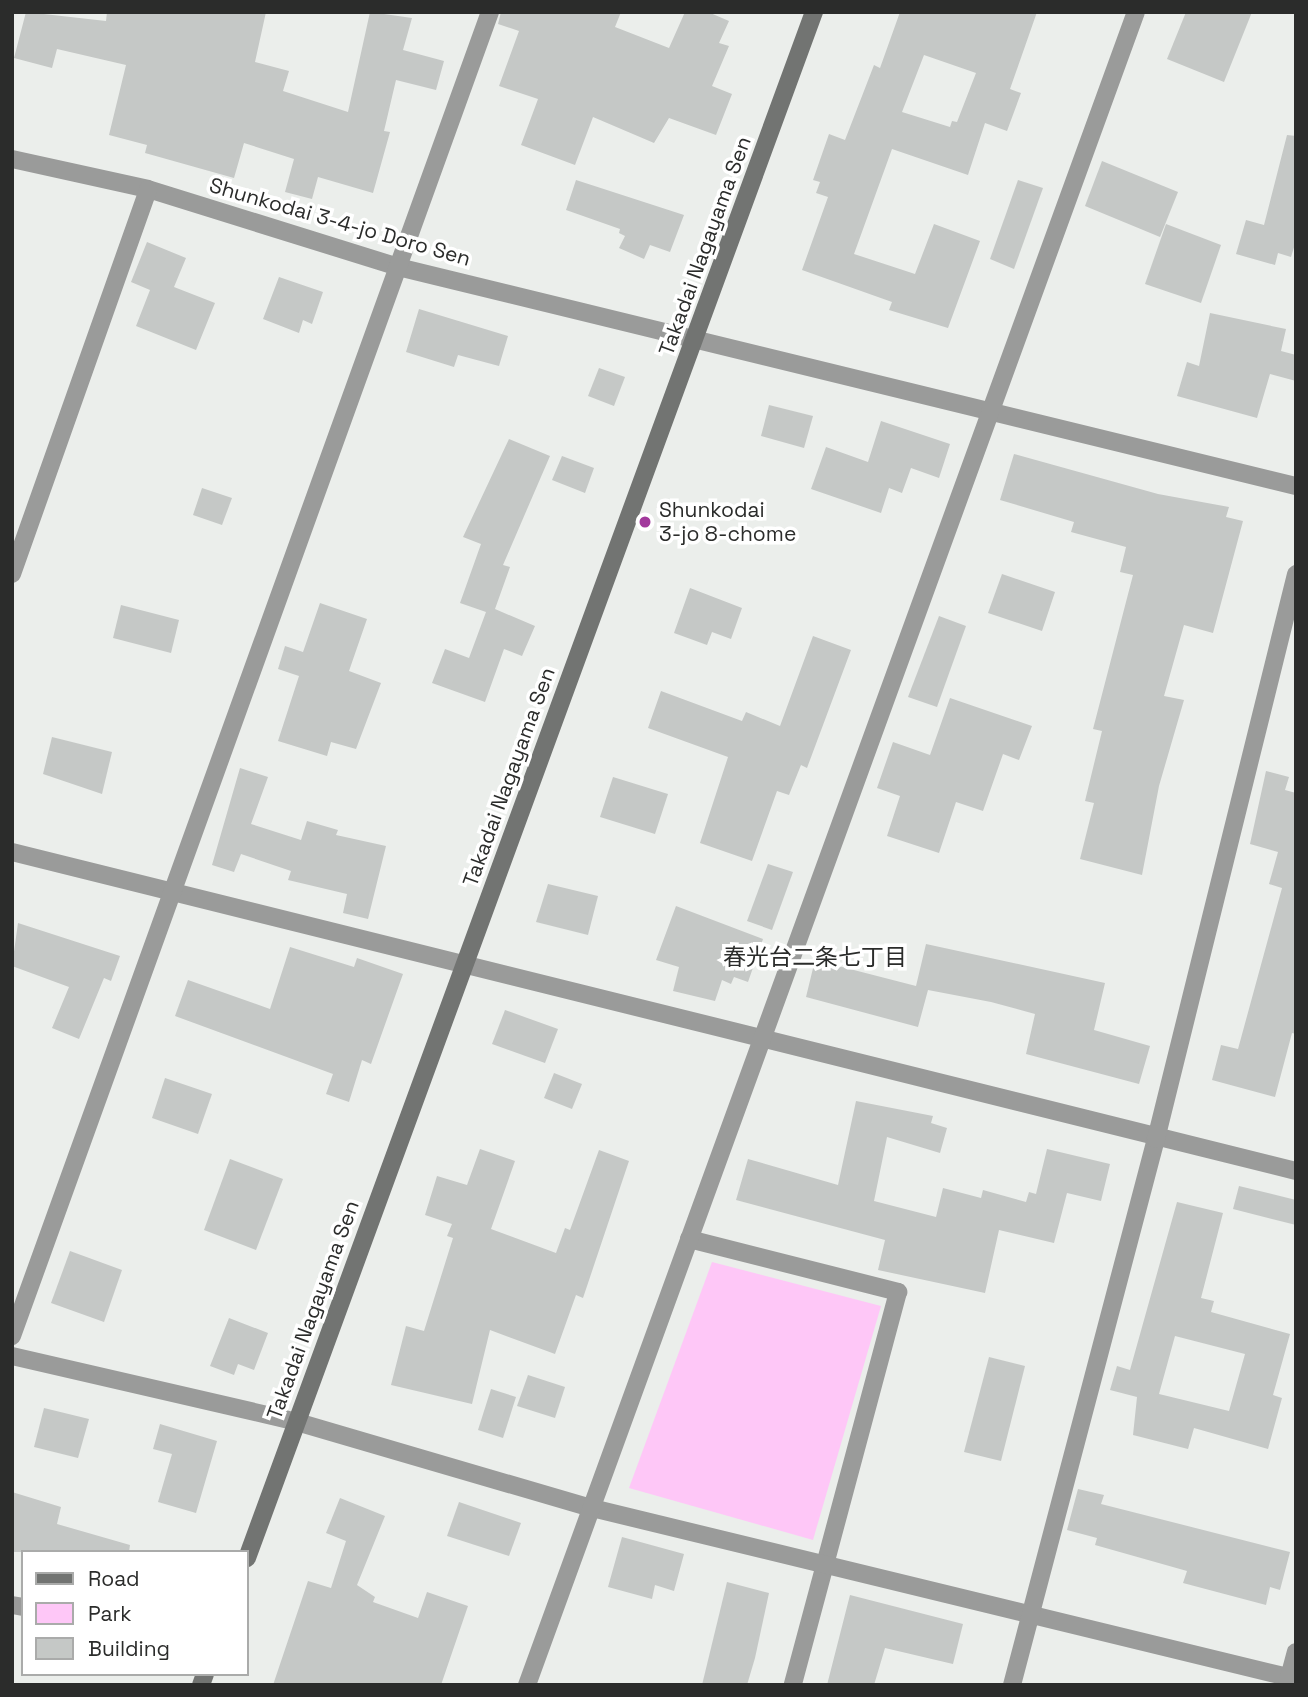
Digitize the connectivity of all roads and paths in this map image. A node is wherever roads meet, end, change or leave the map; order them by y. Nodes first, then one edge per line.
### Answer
1 (491, 12) edge
2 (814, 12) edge
3 (1136, 12) edge
4 (12, 159) edge
5 (148, 189) junction
6 (398, 267) junction
7 (696, 338) junction
8 (992, 412) junction
9 (1296, 486) edge
10 (12, 574) edge
11 (1296, 574) edge
12 (12, 852) edge
13 (173, 890) junction
14 (463, 966) junction
15 (762, 1038) junction
16 (1156, 1139) junction
17 (1296, 1171) edge
18 (689, 1239) junction
19 (12, 1336) edge
20 (12, 1356) edge
21 (297, 1422) junction
22 (592, 1508) junction
23 (248, 1555) edge
24 (825, 1562) junction
25 (1031, 1611) junction
26 (1296, 1652) edge
27 (1291, 1680) edge
28 (527, 1685) edge
29 (793, 1685) edge
30 (1012, 1685) edge

1 - 6 street
2 - 7 street, Takadai Nagayama Sen
3 - 8 street
4 - 5 street, Shunkodai 3-4-jo Doro Sen
5 - 6 street, Shunkodai 3-4-jo Doro Sen
5 - 10 street
6 - 7 street, Shunkodai 3-4-jo Doro Sen
6 - 13 street
7 - 8 street, Shunkodai 3-4-jo Doro Sen
7 - 14 street, Takadai Nagayama Sen
8 - 9 street, Shunkodai 3-4-jo Doro Sen
8 - 15 street
11 - 16 street
12 - 13 street
13 - 14 street
13 - 19 street
14 - 15 street
14 - 21 street, Takadai Nagayama Sen
15 - 16 street
15 - 18 street
16 - 17 street
16 - 25 street
18 - 22 street
18 - 24 street
20 - 21 street
21 - 22 street
21 - 23 street, Takadai Nagayama Sen
22 - 24 street
22 - 28 street
24 - 25 street
24 - 29 street
25 - 27 street
25 - 30 street
26 - 27 street

